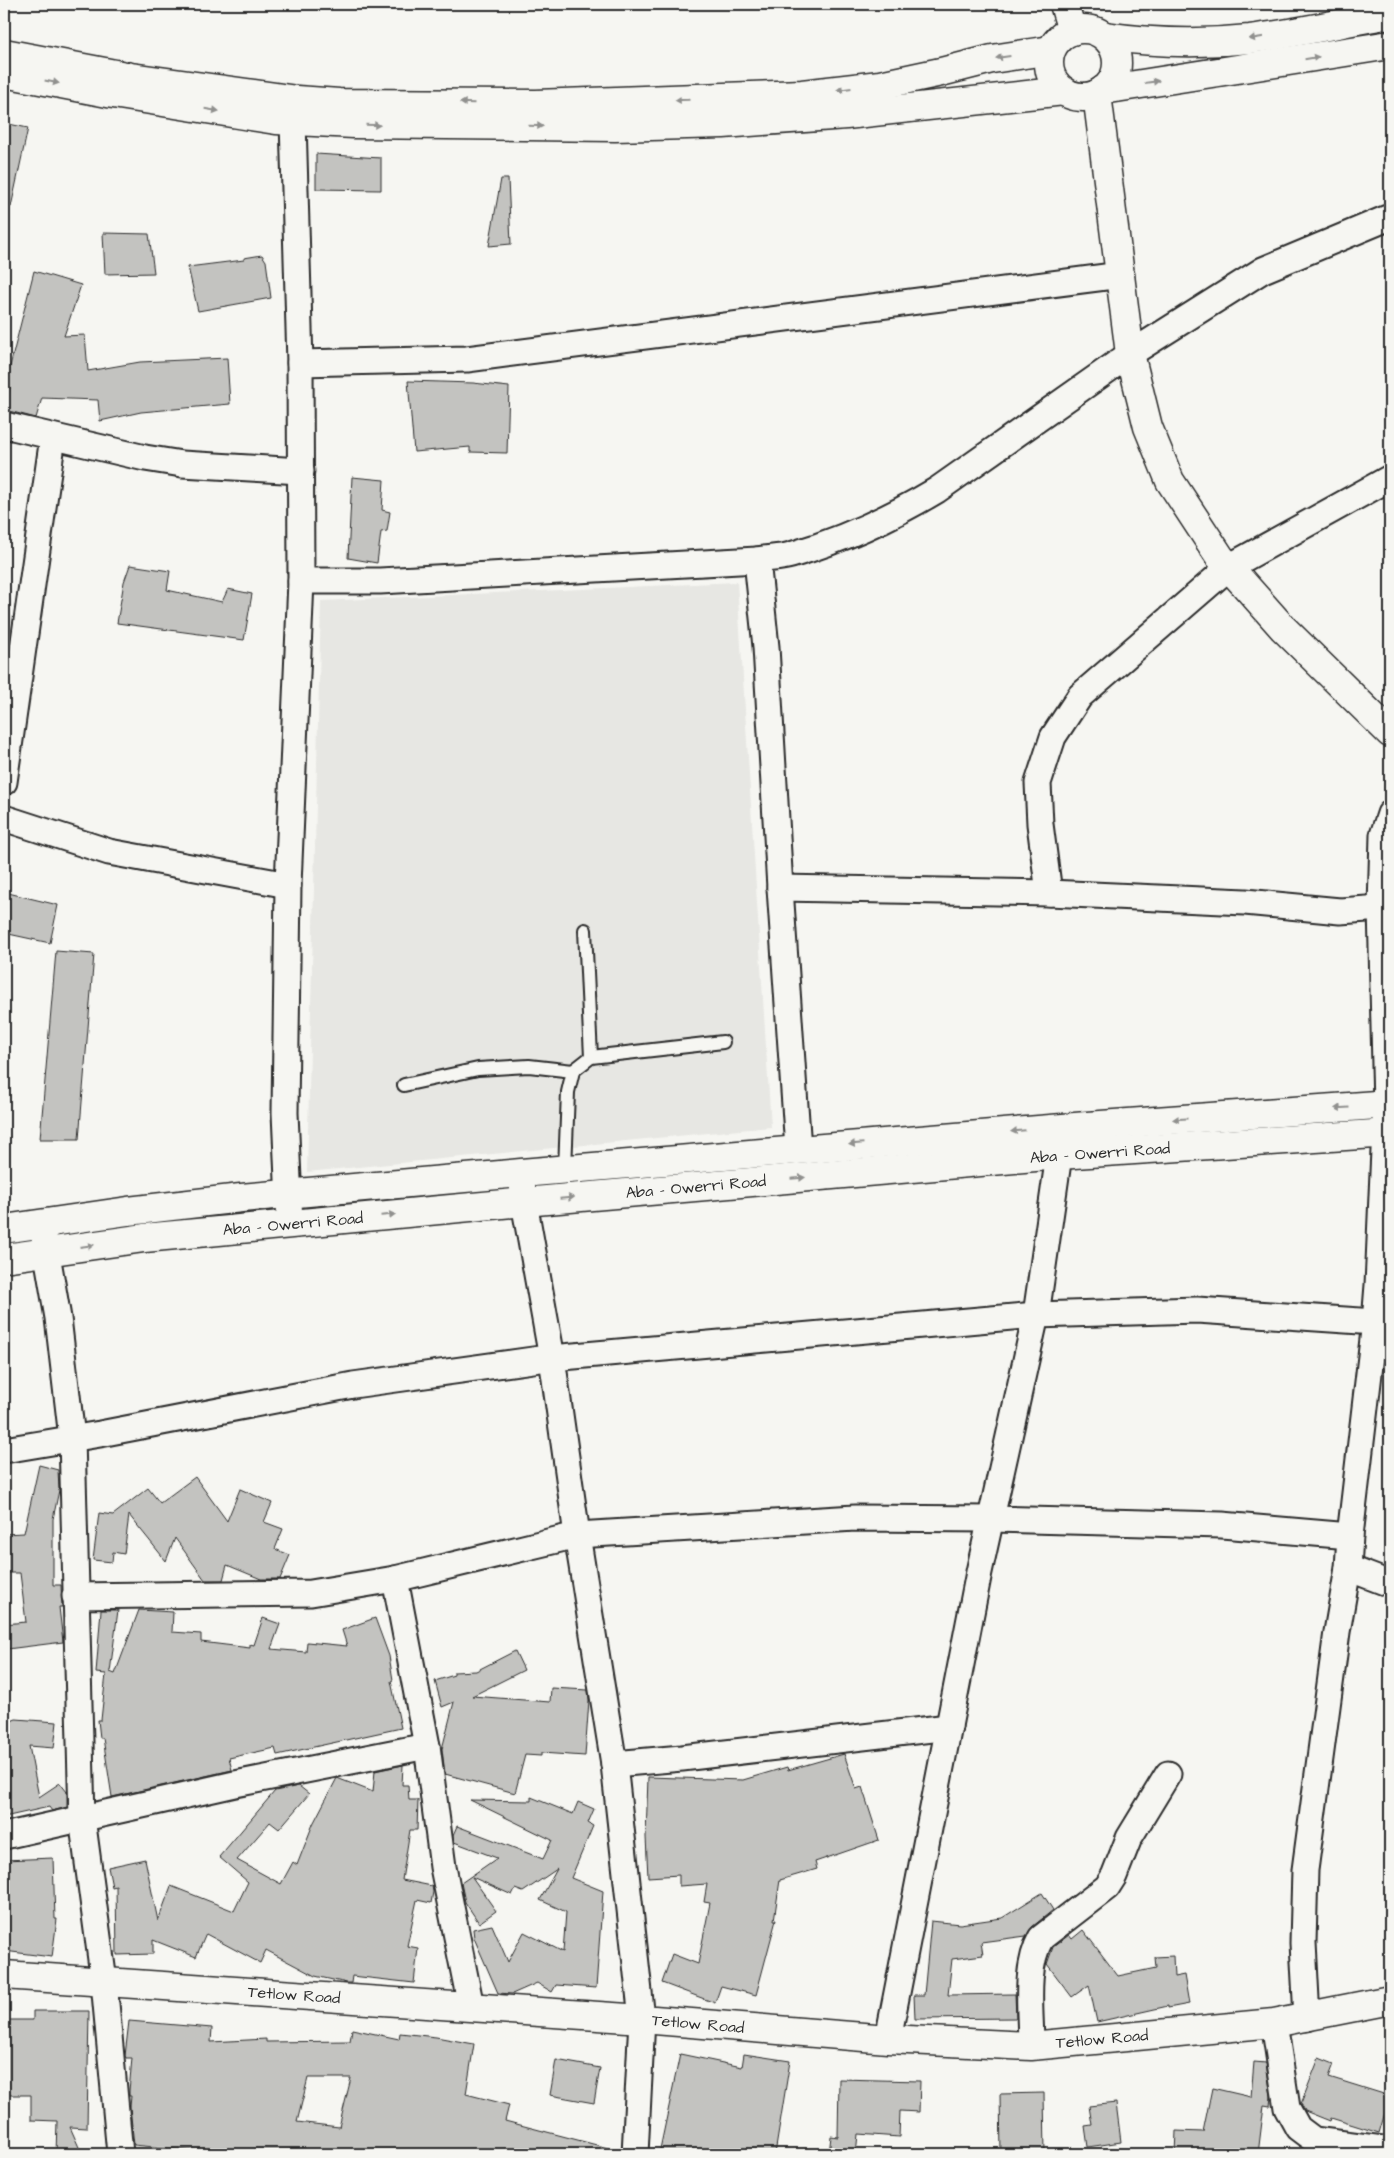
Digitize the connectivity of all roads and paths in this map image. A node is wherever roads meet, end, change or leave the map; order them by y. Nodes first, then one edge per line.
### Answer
1 (1064, 4) edge
2 (1390, 14) edge
3 (1072, 31) junction
4 (1105, 36) junction
5 (1390, 45) edge
6 (1051, 50) junction
7 (4, 53) edge
8 (4, 73) edge
9 (1064, 91) junction
10 (1100, 92) junction
11 (295, 111) junction
12 (1390, 218) edge
13 (1121, 275) junction
14 (1130, 354) junction
15 (300, 364) junction
16 (4, 425) edge
17 (52, 437) junction
18 (301, 471) junction
19 (1390, 478) edge
20 (757, 560) junction
21 (1229, 567) junction
22 (301, 581) junction
23 (1390, 732) edge
24 (4, 782) edge
25 (1390, 814) edge
26 (4, 818) edge
27 (288, 885) junction
28 (780, 888) junction
29 (1049, 894) junction
30 (1381, 908) junction
31 (585, 930) dead end
32 (724, 1042) dead end
33 (591, 1057) junction
34 (573, 1071) junction
35 (404, 1085) dead end
36 (1388, 1104) edge
37 (1388, 1133) edge
38 (798, 1149) junction
39 (1059, 1155) junction
40 (565, 1169) junction
41 (521, 1173) junction
42 (289, 1194) junction
43 (524, 1202) junction
44 (42, 1223) junction
45 (290, 1224) junction
46 (4, 1229) edge
47 (47, 1252) junction
48 (4, 1258) edge
49 (1036, 1315) junction
50 (1383, 1326) edge
51 (552, 1358) junction
52 (72, 1438) junction
53 (4, 1450) edge
54 (991, 1519) junction
55 (577, 1535) junction
56 (1350, 1536) junction
57 (1348, 1568) junction
58 (395, 1579) junction
59 (1390, 1584) edge
60 (75, 1596) junction
61 (948, 1727) junction
62 (427, 1746) junction
63 (614, 1764) junction
64 (1168, 1774) dead end
65 (82, 1818) junction
66 (4, 1836) edge
67 (4, 1975) edge
68 (104, 1982) junction
69 (1390, 2000) edge
70 (471, 2007) junction
71 (1307, 2018) junction
72 (642, 2019) junction
73 (1274, 2023) junction
74 (888, 2040) junction
75 (1031, 2046) junction
76 (1390, 2150) edge
77 (120, 2154) edge
78 (635, 2154) edge

1 - 3 main road
2 -> 4 main road
3 - 4 main road
3 - 6 main road
4 - 10 main road
10 -> 5 main road
6 - 9 main road
6 -> 11 main road
7 - 11 main road
8 -> 11 main road
9 - 10 main road
11 -> 9 main road
10 - 13 main road
11 - 15 street
12 - 14 street
13 - 14 main road
13 - 15 street
14 - 20 street
14 - 21 main road
15 - 18 street
16 - 17 street
17 - 18 street
17 - 24 street
18 - 22 street
19 - 21 street
20 - 22 street
20 - 28 street
21 - 23 main road
21 - 29 street
22 - 27 street
25 - 30 street
26 - 27 street
27 - 42 street
28 - 29 street
28 - 38 street
29 - 30 street
30 - 36 street
31 - 33 lane
32 - 33 lane
33 - 34 lane
34 - 35 lane
34 - 40 lane
36 - 37 street
36 -> 38 main road, Aba - Owerri Road
37 - 39 main road, Aba - Owerri Road
37 - 50 street
38 - 40 main road, Aba - Owerri Road
43 -> 39 main road, Aba - Owerri Road
39 - 49 street
40 - 41 main road, Aba - Owerri Road
41 - 42 main road, Aba - Owerri Road
41 - 43 street
42 - 44 main road, Aba - Owerri Road
42 - 45 street
45 -> 43 main road, Aba - Owerri Road
43 - 51 street
44 - 46 main road, Aba - Owerri Road
44 - 47 street
47 -> 45 main road, Aba - Owerri Road
47 - 48 main road, Aba - Owerri Road
47 - 52 street
49 - 50 street
49 - 51 street
49 - 54 street
50 - 56 street
51 - 52 street
51 - 55 street
52 - 53 street
52 - 60 street
54 - 55 street
54 - 56 street
54 - 61 street
55 - 58 street
55 - 63 street
56 - 57 street
57 - 59 street
57 - 71 street
58 - 60 street
58 - 62 street
60 - 65 street
61 - 63 street
61 - 74 street
62 - 65 street
62 - 70 street
63 - 72 street
64 - 75 street
65 - 66 street
65 - 68 street
67 - 68 main road, Tetlow Road
68 - 70 main road, Tetlow Road
68 - 77 street
69 - 71 main road, Tetlow Road
70 - 72 main road, Tetlow Road
71 - 73 main road, Tetlow Road
72 - 74 main road, Tetlow Road
72 - 78 street
73 - 75 main road, Tetlow Road
73 - 76 street
74 - 75 main road, Tetlow Road

